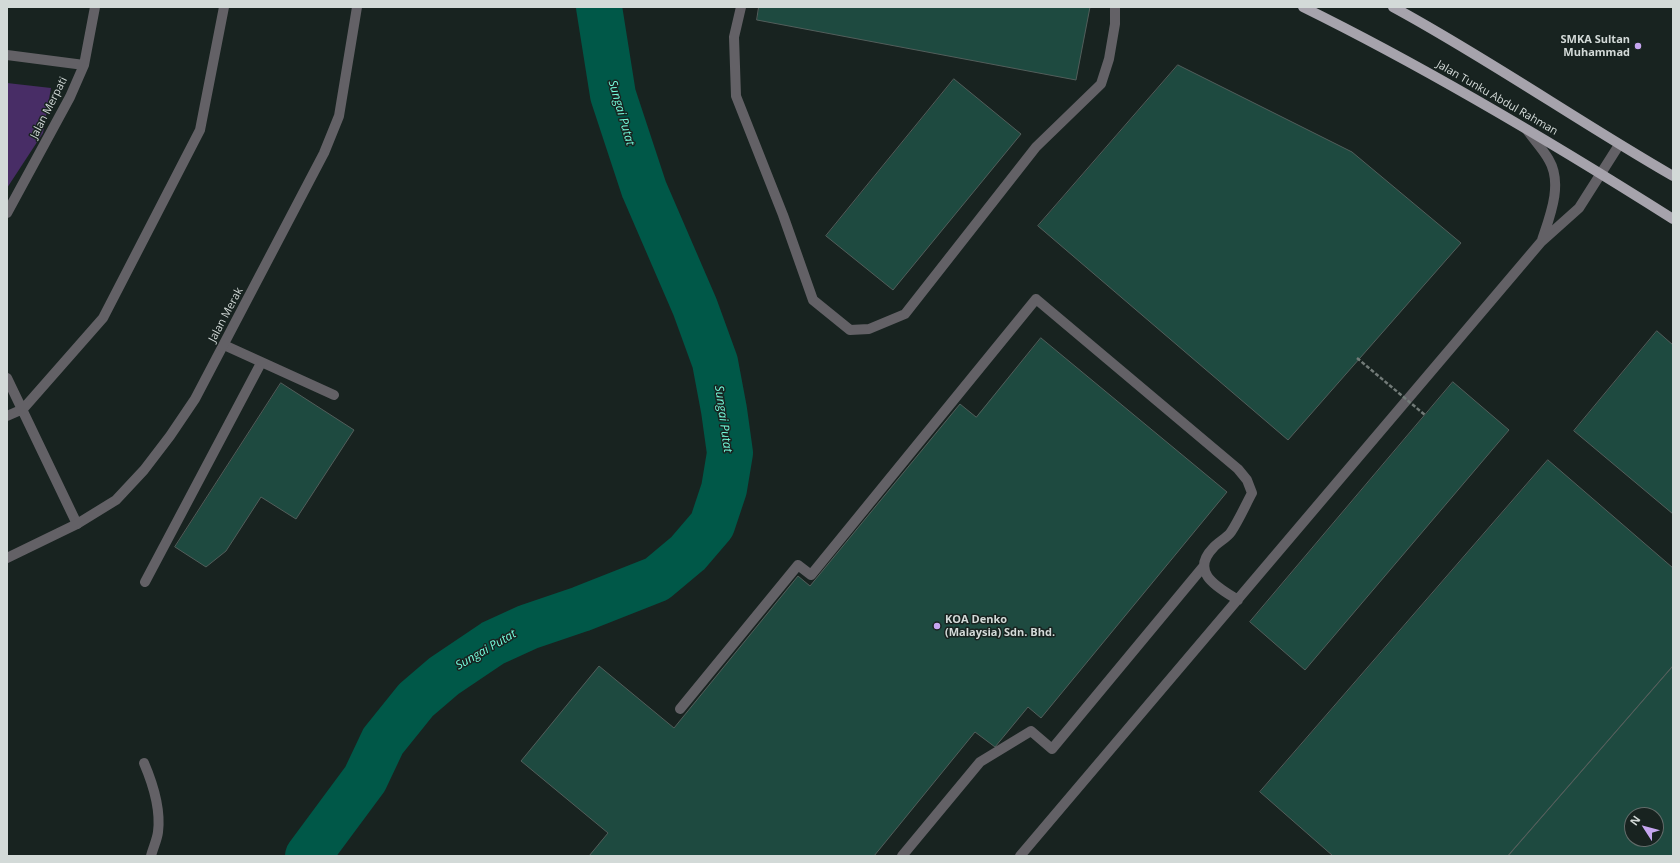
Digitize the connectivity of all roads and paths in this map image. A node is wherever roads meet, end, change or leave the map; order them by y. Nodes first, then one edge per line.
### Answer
1 (95, 7) edge
2 (224, 7) edge
3 (357, 7) edge
4 (741, 7) edge
5 (1114, 7) edge
6 (1303, 7) edge
7 (1393, 7) edge
8 (7, 55) edge
9 (84, 65) junction
10 (1527, 130) junction
11 (1619, 145) junction
12 (1601, 174) junction
13 (1673, 176) edge
14 (7, 213) edge
15 (1673, 219) edge
16 (1541, 242) junction
17 (224, 345) junction
18 (1357, 358) dead end
19 (261, 363) junction
20 (7, 378) edge
21 (334, 395) dead end
22 (23, 409) junction
23 (1425, 415) dead end
24 (7, 416) edge
25 (77, 524) junction
26 (7, 558) edge
27 (1203, 567) junction
28 (145, 582) dead end
29 (1238, 600) junction
30 (680, 709) dead end
31 (144, 763) dead end
32 (151, 856) edge
33 (902, 856) edge
34 (1020, 856) edge

1 - 9 street, Jalan Merpati
2 - 22 street
3 - 17 street, Jalan Merak
4 - 5 street
6 - 10 main road, Jalan Tunku Abdul Rahman
7 - 11 main road, Jalan Tunku Abdul Rahman
8 - 9 street
9 - 14 street, Jalan Merpati
10 - 12 main road, Jalan Tunku Abdul Rahman
10 - 16 street
11 - 12 street
11 - 13 main road, Jalan Tunku Abdul Rahman
12 - 15 main road, Jalan Tunku Abdul Rahman
12 - 16 street
16 - 29 street
17 - 19 street
17 - 25 street, Jalan Merak
18 - 23 path, bridge
19 - 21 street
19 - 28 street
20 - 22 street
22 - 24 street
22 - 25 street
25 - 26 street, Jalan Merak
27 - 29 street
27 - 30 street
27 - 33 street
29 - 34 street
31 - 32 street

